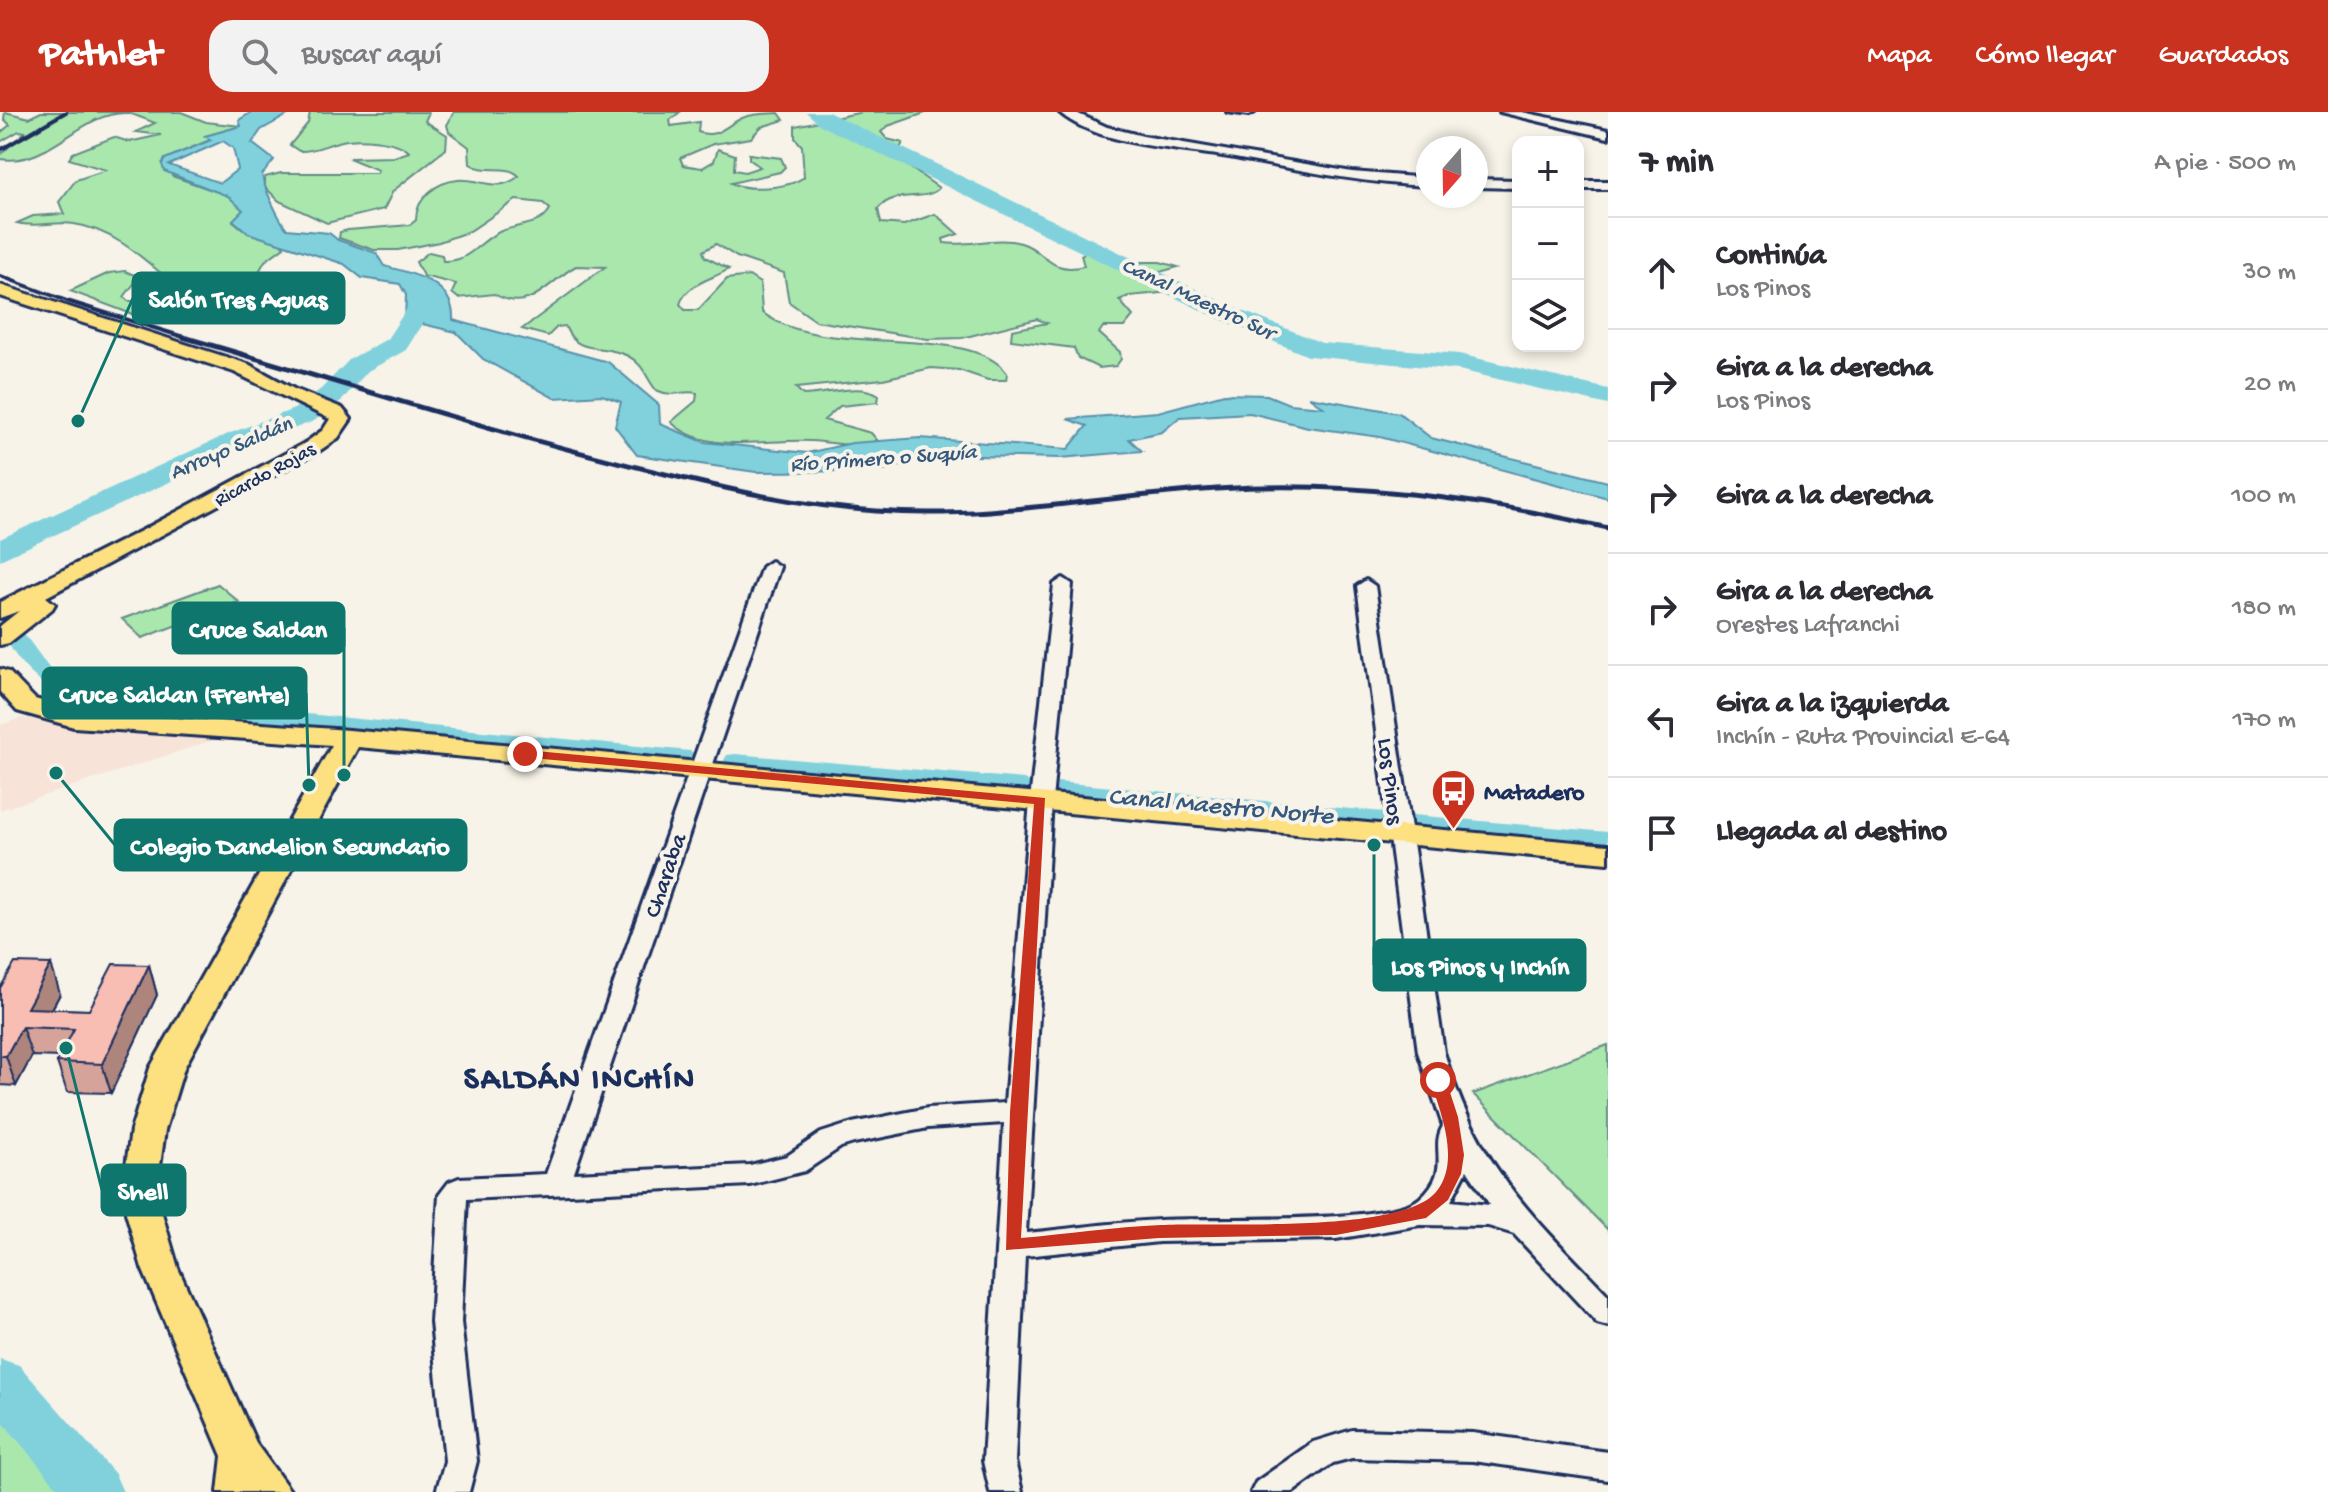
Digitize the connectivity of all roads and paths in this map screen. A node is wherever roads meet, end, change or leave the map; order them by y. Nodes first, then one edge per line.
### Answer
1 (1065, 112) edge
2 (1233, 112) edge
3 (1249, 112) edge
4 (1506, 112) edge
5 (1608, 134) edge
6 (1416, 181) edge
7 (1488, 183) edge
8 (1512, 184) edge
9 (1584, 185) edge
10 (1608, 185) edge
11 (0, 290) edge
12 (153, 534) junction
13 (771, 567) dead end
14 (1063, 584) dead end
15 (1366, 586) dead end
16 (0, 611) edge
17 (0, 638) edge
18 (0, 677) edge
19 (349, 738) junction
20 (700, 770) junction
21 (1041, 801) junction
22 (1399, 834) junction
23 (1608, 854) edge
24 (1018, 1112) junction
25 (1450, 1117) junction
26 (557, 1183) junction
27 (1420, 1214) junction
28 (1524, 1226) junction
29 (1012, 1246) junction
30 (1608, 1314) edge
31 (1608, 1466) edge
32 (241, 1474) edge
33 (270, 1492) edge
34 (452, 1492) edge
35 (1006, 1492) edge
36 (1267, 1492) edge

1 - 6 street
2 - 3 street
4 - 5 street
7 - 8 street
9 - 10 street
11 - 12 main road, Ricardo Rojas
12 - 16 main road, Ricardo Rojas
12 - 17 main road, Ricardo Rojas
13 - 20 street, Charaba
14 - 21 street
15 - 22 street, Los Pinos
18 - 19 main road
19 - 20 main road
19 - 32 main road
20 - 21 main road
20 - 26 street, Charaba
21 - 22 main road
21 - 24 street
22 - 23 main road
22 - 25 street, Los Pinos
24 - 26 street
24 - 29 street
25 - 27 street, Los Pinos
25 - 28 street, Los Pinos
26 - 34 street
27 - 28 street
27 - 29 street
28 - 30 street, Los Pinos
29 - 35 street
31 - 36 street
32 - 33 main road

